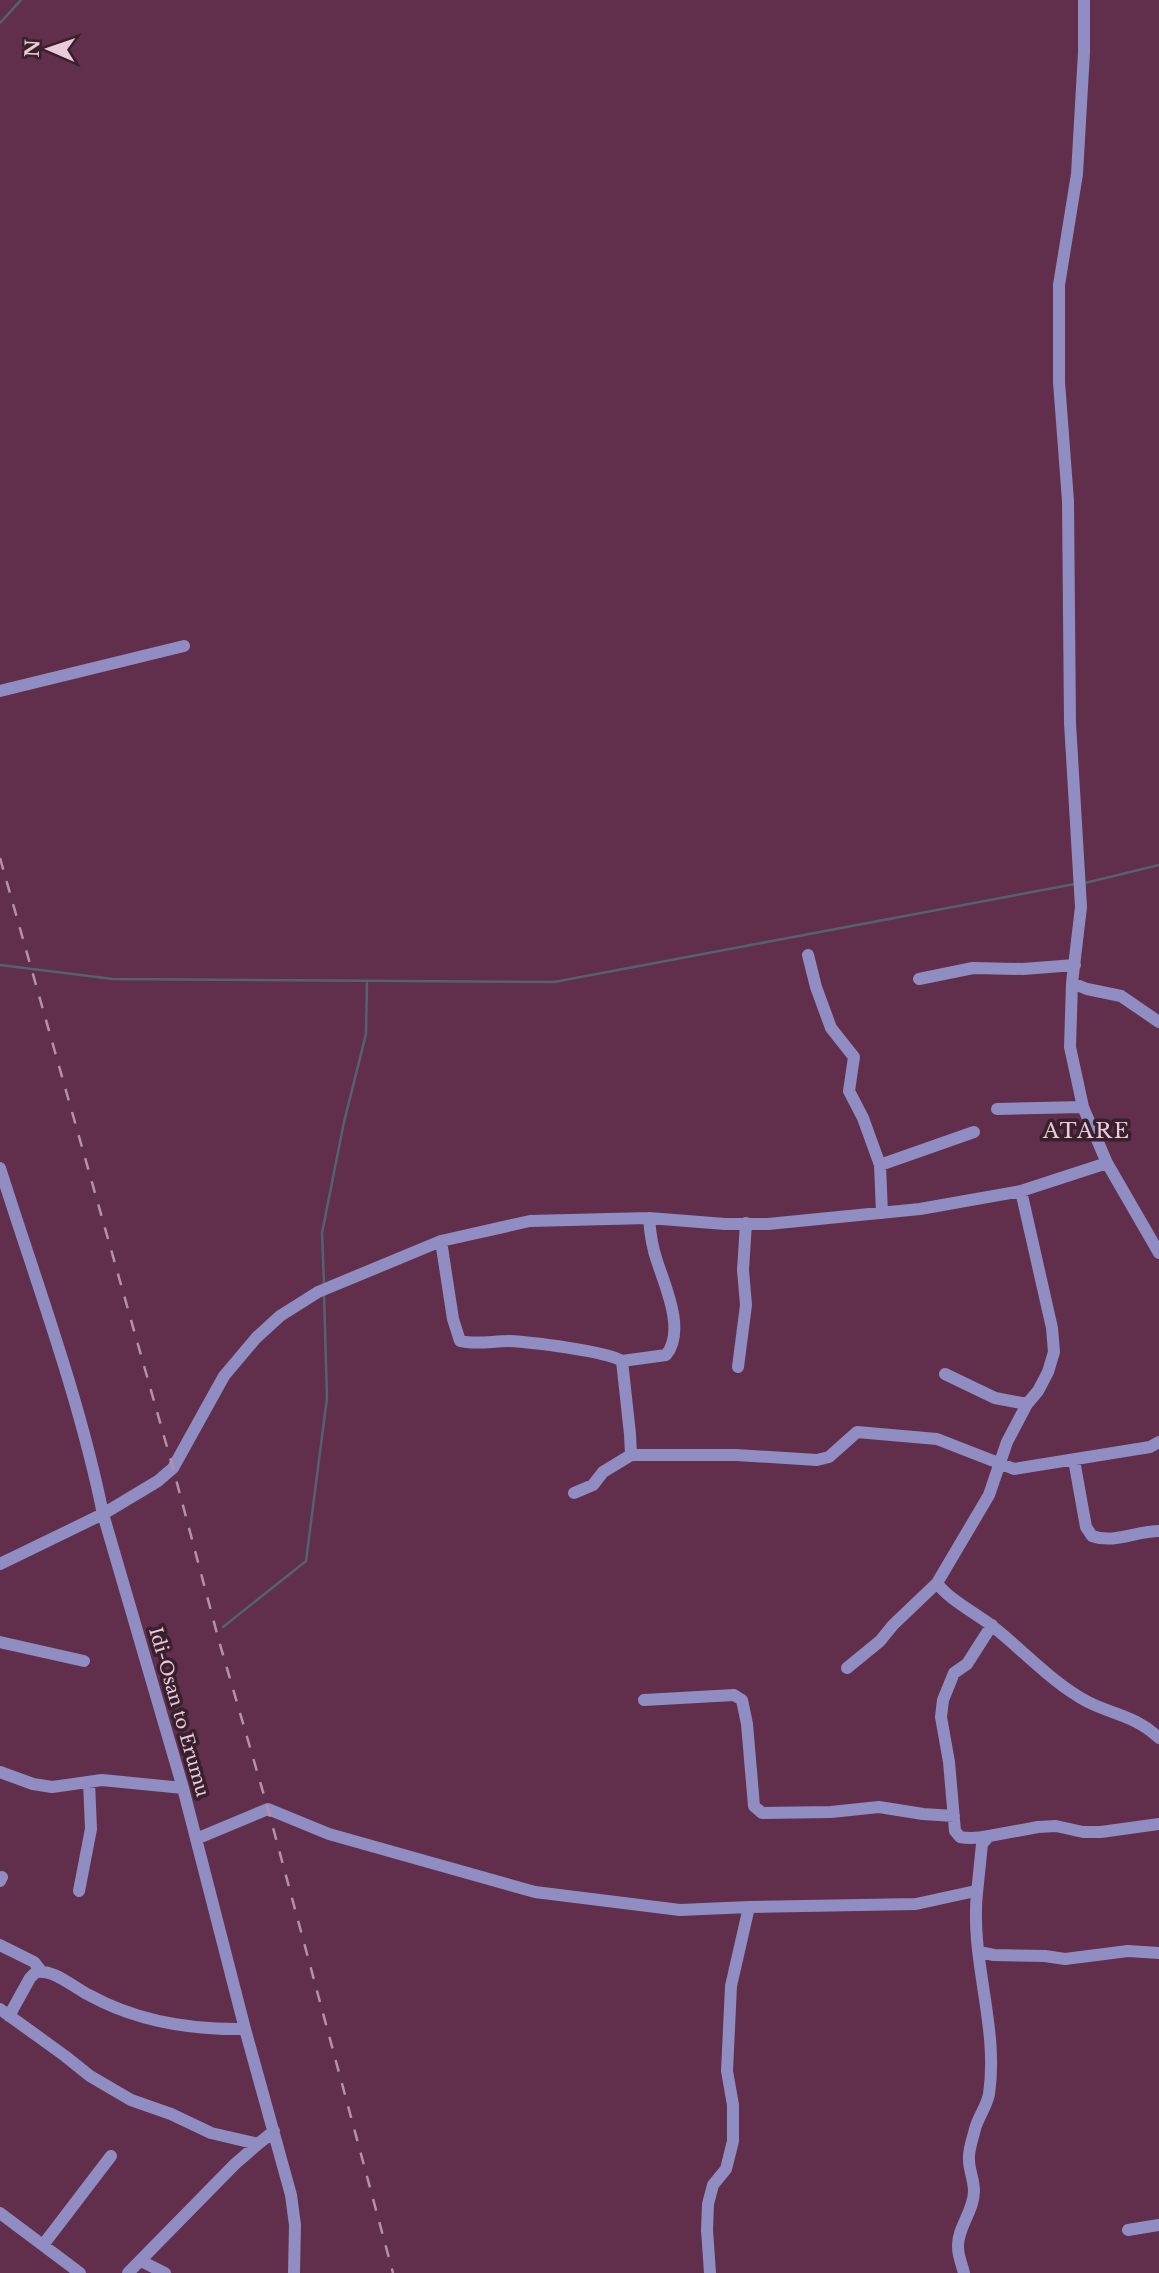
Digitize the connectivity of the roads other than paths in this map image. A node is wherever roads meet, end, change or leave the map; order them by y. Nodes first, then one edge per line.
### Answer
1 (1084, 0) edge
2 (184, 646) dead end
3 (0, 691) edge
4 (808, 955) dead end
5 (1076, 965) junction
6 (919, 979) dead end
7 (1072, 983) junction
8 (1159, 1022) edge
9 (1083, 1107) junction
10 (997, 1110) dead end
11 (974, 1132) dead end
12 (1107, 1164) junction
13 (880, 1165) junction
14 (1, 1176) edge
15 (1021, 1191) junction
16 (882, 1213) junction
17 (649, 1218) junction
18 (746, 1223) junction
19 (441, 1241) junction
20 (1159, 1253) edge
21 (622, 1360) junction
22 (738, 1367) dead end
23 (945, 1374) dead end
24 (1027, 1404) junction
25 (1159, 1441) edge
26 (631, 1455) junction
27 (1074, 1460) junction
28 (999, 1463) junction
29 (574, 1493) dead end
30 (103, 1514) junction
31 (1159, 1531) edge
32 (0, 1564) edge
33 (937, 1583) junction
34 (992, 1625) junction
35 (0, 1642) edge
36 (84, 1661) dead end
37 (847, 1668) dead end
38 (644, 1700) dead end
39 (1159, 1738) edge
40 (0, 1772) edge
41 (89, 1782) junction
42 (183, 1788) junction
43 (954, 1816) junction
44 (1159, 1824) edge
45 (989, 1836) junction
46 (196, 1839) junction
47 (79, 1891) dead end
48 (977, 1893) junction
49 (749, 1907) junction
50 (0, 1945) edge
51 (979, 1952) junction
52 (1159, 1953) edge
53 (41, 1971) junction
54 (5, 2012) edge
55 (245, 2029) junction
56 (274, 2131) junction
57 (258, 2144) junction
58 (111, 2155) dead end
59 (0, 2213) edge
60 (1159, 2225) edge
61 (1128, 2230) dead end
62 (43, 2245) junction
63 (141, 2261) junction
64 (80, 2273) edge
65 (128, 2273) edge
66 (165, 2273) edge
67 (294, 2273) edge
68 (710, 2273) edge
69 (964, 2273) edge

1 - 5 street
2 - 3 street
4 - 13 street
5 - 6 street
5 - 7 street
7 - 8 street
7 - 9 street
9 - 10 street
9 - 12 street
11 - 13 street
12 - 15 street
12 - 20 street
13 - 16 street
14 - 30 street, Idi-Osan to Erumu
15 - 16 street
15 - 24 street
16 - 18 street
17 - 18 street
17 - 19 street
17 - 21 street
18 - 22 street
19 - 21 street
19 - 30 street
21 - 26 street
23 - 24 street
24 - 28 street
25 - 27 street
26 - 28 street
26 - 29 street
27 - 28 street
27 - 31 street
28 - 33 street
30 - 32 street
30 - 42 street, Idi-Osan to Erumu
33 - 34 street
33 - 37 street
34 - 39 street
34 - 43 street
35 - 36 street
38 - 43 street
40 - 41 street
41 - 42 street
41 - 47 street
42 - 46 street, Idi-Osan to Erumu
43 - 45 street
44 - 45 street
45 - 48 street
46 - 49 street
46 - 55 street, Idi-Osan to Erumu
48 - 49 street
48 - 51 street
49 - 68 street
50 - 53 street
51 - 52 street
51 - 69 street
53 - 54 street
53 - 55 street
54 - 57 street
55 - 56 street, Idi-Osan to Erumu
56 - 57 street
56 - 67 street, Idi-Osan to Erumu
57 - 63 street
58 - 62 street
59 - 62 street
60 - 61 street
62 - 64 street
63 - 65 street
63 - 66 street

